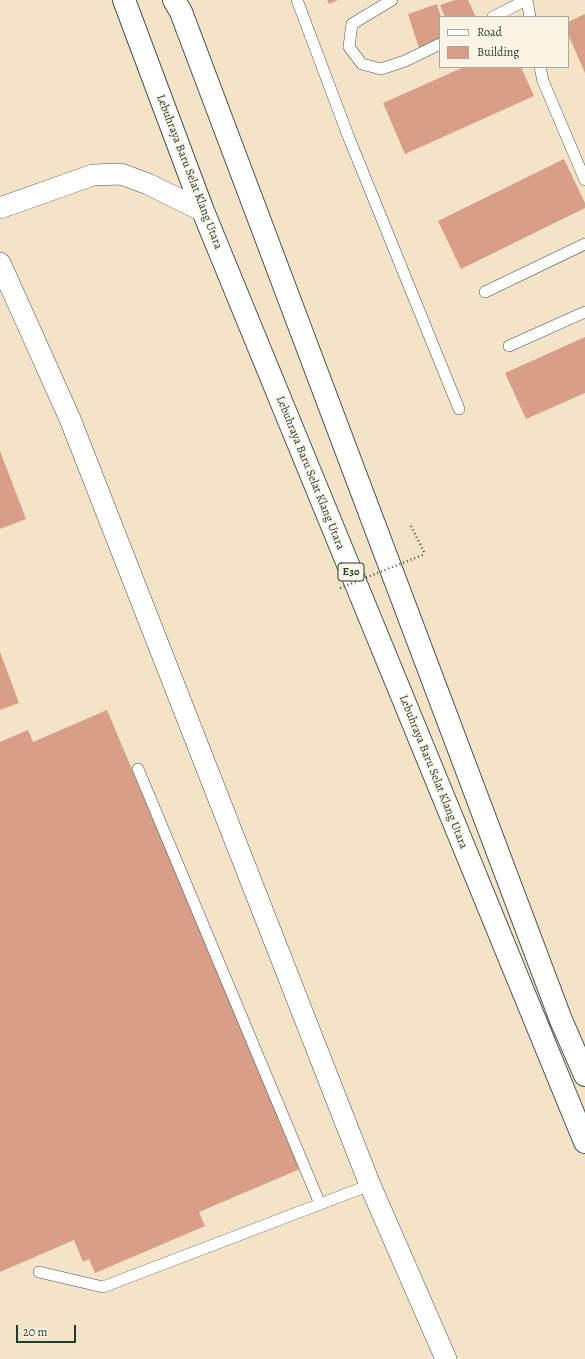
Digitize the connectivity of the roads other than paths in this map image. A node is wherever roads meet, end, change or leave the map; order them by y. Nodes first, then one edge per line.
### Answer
1 (124, 0) edge
2 (297, 0) edge
3 (392, 0) edge
4 (526, 0) edge
5 (178, 4) edge
6 (495, 16) edge
7 (530, 16) edge
8 (439, 45) edge
9 (540, 68) edge
10 (585, 180) edge
11 (0, 208) edge
12 (203, 211) junction
13 (585, 244) edge
14 (0, 263) edge
15 (485, 292) dead end
16 (585, 312) edge
17 (508, 346) dead end
18 (459, 409) dead end
19 (138, 769) dead end
20 (585, 1075) edge
21 (585, 1142) edge
22 (370, 1185) junction
23 (320, 1204) junction
24 (39, 1272) dead end
25 (446, 1359) edge

1 - 12 highway, Lebuhraya Baru Selat Klang Utara / E30
2 - 18 lane
3 - 8 lane
4 - 6 lane
4 - 7 lane
5 - 20 highway
9 - 10 lane
11 - 12 street
12 - 21 highway, Lebuhraya Baru Selat Klang Utara / E30
13 - 15 lane
14 - 22 street
16 - 17 lane
19 - 23 lane
22 - 23 lane
22 - 25 street
23 - 24 lane

